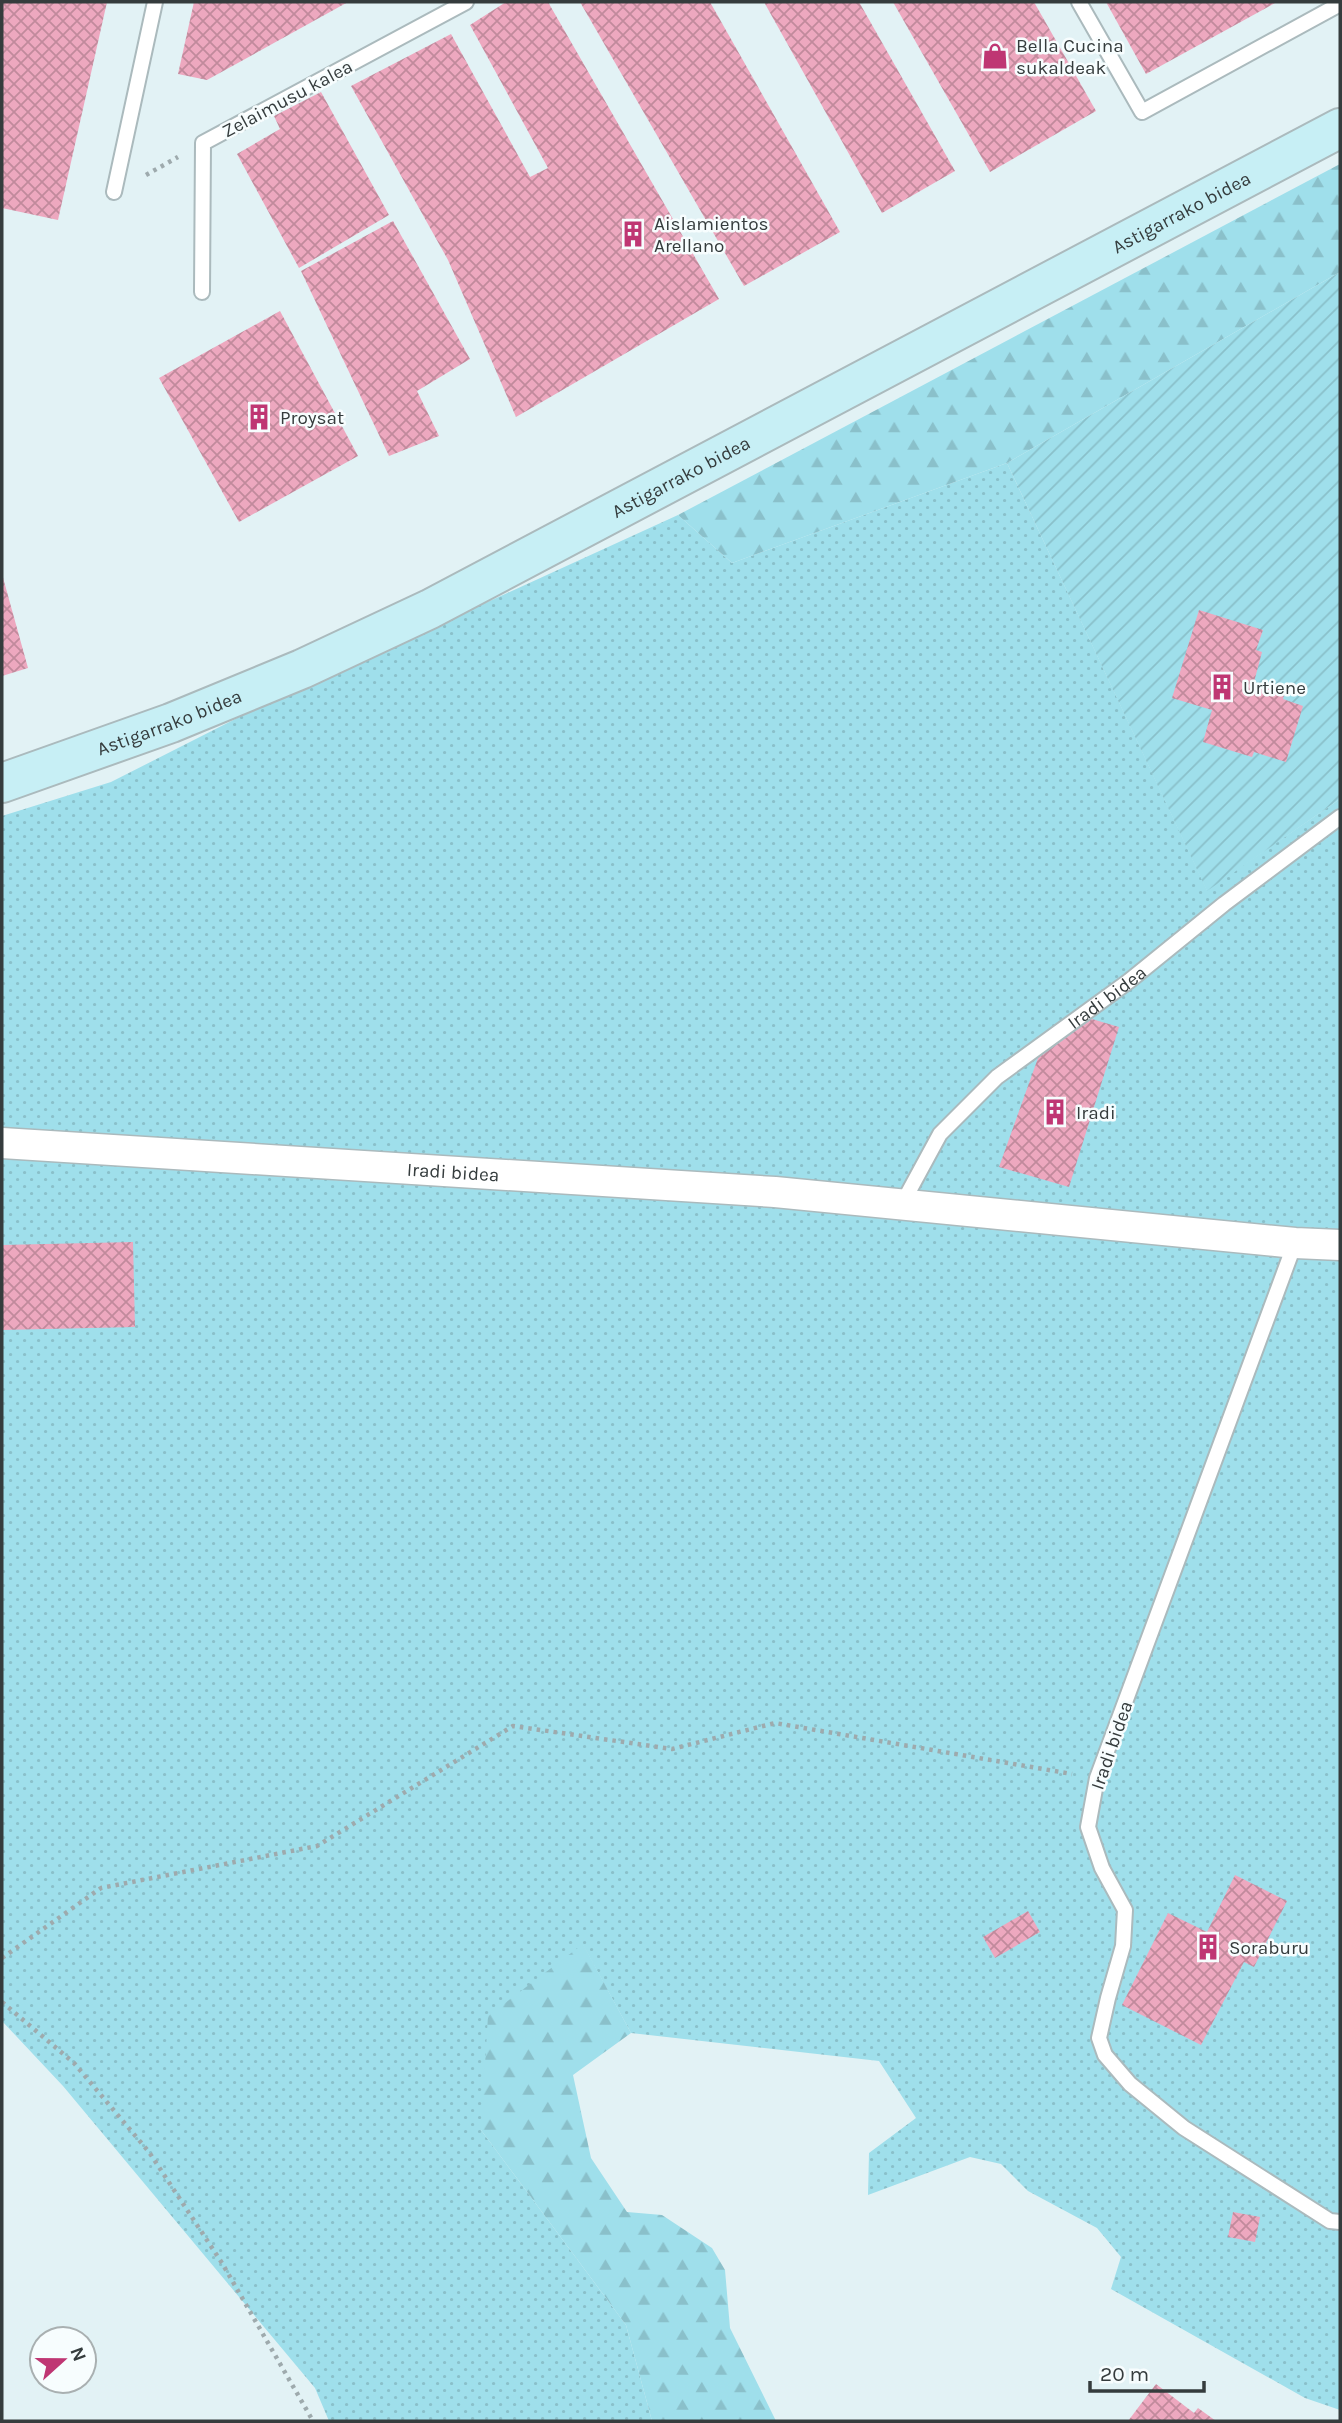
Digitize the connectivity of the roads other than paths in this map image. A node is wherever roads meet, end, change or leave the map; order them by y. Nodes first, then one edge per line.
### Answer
1 (155, 2) edge
2 (466, 2) edge
3 (1079, 2) edge
4 (1340, 4) edge
5 (1340, 128) edge
6 (114, 192) road end
7 (202, 292) dead end
8 (2, 761) edge
9 (60, 763) junction
10 (2, 783) edge
11 (1340, 817) edge
12 (2, 1143) edge
13 (902, 1204) junction
14 (1295, 1243) junction
15 (1340, 1245) edge
16 (1340, 2222) edge

1 - 6 lane
2 - 7 lane, Zelaimusu kalea
3 - 4 lane
5 - 9 main road, Astigarrako bidea
8 - 9 street
9 - 10 main road, Astigarrako bidea
11 - 13 lane, Iradi bidea
12 - 13 street, Iradi bidea
13 - 14 street, Iradi bidea
14 - 15 street, Iradi bidea
14 - 16 lane, Iradi bidea

